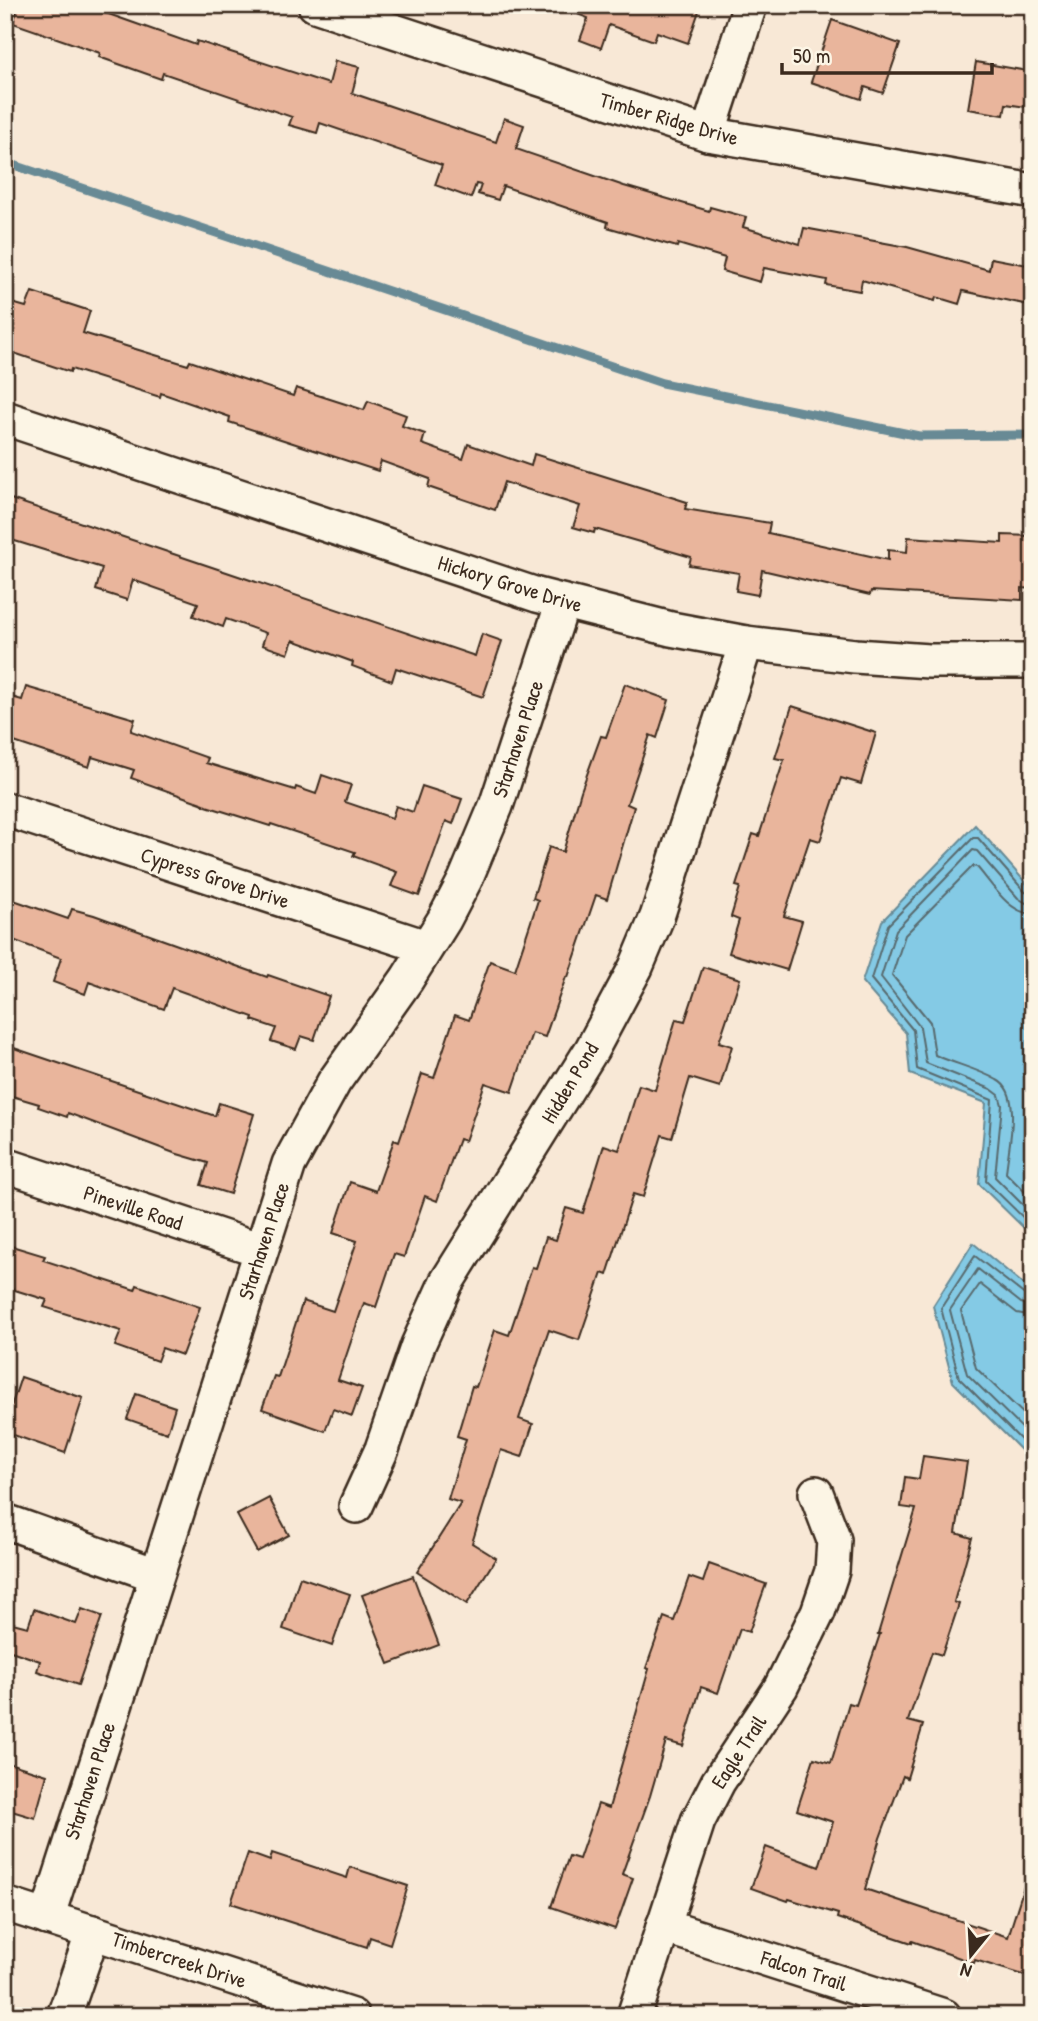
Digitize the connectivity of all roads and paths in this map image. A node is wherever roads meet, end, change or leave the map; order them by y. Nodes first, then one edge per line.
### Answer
1 (315, 5) edge
2 (750, 5) edge
3 (708, 134) junction
4 (1033, 191) edge
5 (5, 418) edge
6 (563, 603) junction
7 (746, 643) junction
8 (1033, 661) edge
9 (5, 809) edge
10 (426, 947) junction
11 (5, 1165) edge
12 (261, 1250) junction
13 (816, 1493) dead end
14 (356, 1506) dead end
15 (5, 1521) edge
16 (156, 1575) junction
17 (5, 1904) edge
18 (47, 1918) junction
19 (663, 1926) junction
20 (93, 1932) junction
21 (64, 2016) edge
22 (352, 2016) edge
23 (634, 2016) edge
24 (944, 2016) edge

1 - 3 street, Timber Ridge Drive
2 - 3 street
3 - 4 street, Timber Ridge Drive
5 - 6 street, Hickory Grove Drive
6 - 7 street, Hickory Grove Drive
6 - 10 street, Starhaven Place
7 - 8 street, Hickory Grove Drive
7 - 14 street, Hidden Pond
9 - 10 street, Cypress Grove Drive
10 - 12 street, Starhaven Place
11 - 12 street, Pineville Road
12 - 16 street, Starhaven Place
13 - 19 street, Eagle Trail
15 - 16 street
16 - 18 street, Starhaven Place
17 - 18 street, Timbercreek Drive
18 - 20 street, Timbercreek Drive
19 - 23 street, Eagle Trail
19 - 24 street, Falcon Trail
20 - 21 street
20 - 22 street, Timbercreek Drive

